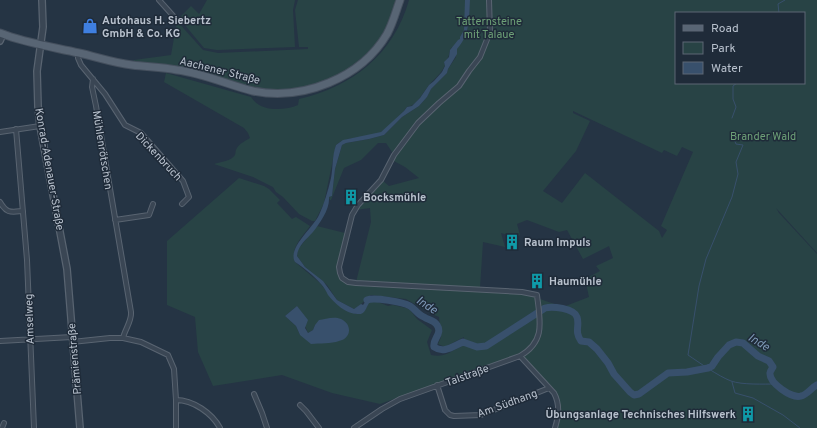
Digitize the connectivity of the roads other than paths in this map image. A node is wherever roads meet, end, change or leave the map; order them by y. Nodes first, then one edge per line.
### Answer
1 (42, 0) edge
2 (160, 0) edge
3 (400, 0) edge
4 (489, 0) edge
5 (176, 19) dead end
6 (1, 36) edge
7 (41, 44) junction
8 (78, 53) junction
9 (93, 80) junction
10 (40, 126) junction
11 (16, 129) junction
12 (0, 132) edge
13 (0, 202) edge
14 (153, 204) dead end
15 (182, 204) dead end
16 (23, 211) junction
17 (115, 220) junction
18 (68, 289) joint
19 (123, 338) junction
20 (30, 339) junction
21 (72, 340) junction
22 (0, 341) edge
23 (520, 356) junction
24 (438, 385) junction
25 (549, 388) junction
26 (254, 394) dead end
27 (176, 400) junction
28 (300, 405) dead end
29 (4, 423) dead end
30 (2, 428) edge
31 (34, 428) edge
32 (80, 428) edge
33 (176, 428) edge
34 (220, 428) edge
35 (267, 428) edge
36 (319, 428) edge
37 (354, 428) edge
38 (555, 428) edge

1 - 7 street, Konrad-Adenauer-Straße
2 - 5 street
3 - 8 main road, Aachener Straße
4 - 23 street, Talstraße
6 - 7 main road, Aachener Straße
7 - 8 main road, Aachener Straße
7 - 10 street, Konrad-Adenauer-Straße
8 - 9 street, Dickenbruch
9 - 15 street, Dickenbruch
9 - 17 street, Mühlenrötschen
10 - 11 street
10 - 18 street, Konrad-Adenauer-Straße
11 - 12 street
11 - 16 street, Amselweg
13 - 16 street
14 - 17 street
16 - 20 street, Amselweg
17 - 19 street, Mühlenrötschen
18 - 21 street, Prämienstraße
19 - 21 street
19 - 27 street
20 - 21 street
20 - 22 street
20 - 31 street, Amselweg
21 - 32 street, Prämienstraße
23 - 24 street, Talstraße
23 - 25 street
24 - 25 street, Am Südhang
24 - 37 street, Talstraße
25 - 38 street
26 - 35 street
27 - 33 street
27 - 34 street
28 - 36 street
29 - 30 street

